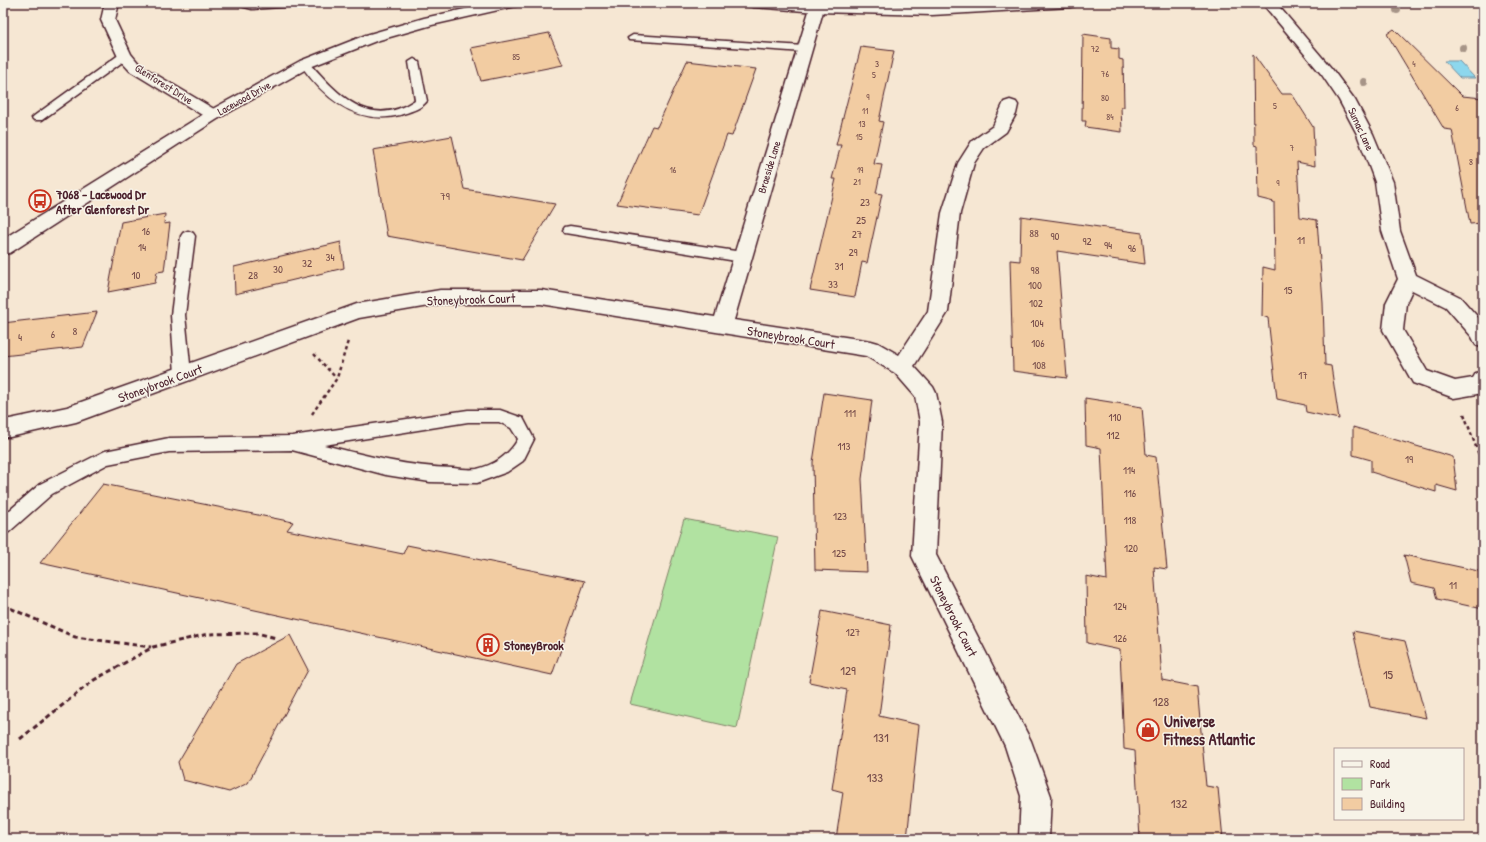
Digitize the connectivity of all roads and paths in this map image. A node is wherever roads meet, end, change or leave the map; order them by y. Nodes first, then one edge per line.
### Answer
1 (112, 3) edge
2 (241, 3) edge
3 (296, 3) edge
4 (511, 3) edge
5 (753, 3) edge
6 (1070, 3) edge
7 (1269, 3) edge
8 (891, 6) edge
9 (817, 8) junction
10 (633, 38) dead end
11 (804, 49) junction
12 (124, 56) junction
13 (414, 62) dead end
14 (305, 64) junction
15 (1010, 106) dead end
16 (214, 115) junction
17 (38, 118) dead end
18 (570, 230) dead end
19 (188, 236) dead end
20 (3, 248) edge
21 (742, 257) junction
22 (1408, 279) junction
23 (357, 311) junction
24 (722, 326) junction
25 (1483, 340) edge
26 (902, 367) junction
27 (183, 374) junction
28 (1483, 380) edge
29 (1454, 390) junction
30 (3, 428) edge
31 (292, 443) junction
32 (1483, 466) edge
33 (3, 527) edge
34 (3, 605) edge
35 (276, 638) dead end
36 (153, 647) junction
37 (20, 739) dead end
38 (1034, 839) edge

1 - 12 street, Glenforest Drive
2 - 3 lane
4 - 14 street, Lacewood Drive
5 - 9 street
6 - 8 street
7 - 22 street, Sumac Lane
8 - 9 street
9 - 11 street, Braeside Lane
10 - 11 lane
11 - 21 street, Braeside Lane
12 - 16 street, Glenforest Drive
12 - 17 lane
13 - 14 lane
14 - 16 street, Lacewood Drive
15 - 26 street
16 - 20 street, Lacewood Drive
18 - 21 lane
19 - 27 lane
21 - 24 street, Braeside Lane
22 - 25 street
22 - 29 street
23 - 24 street, Stoneybrook Court
23 - 27 street, Stoneybrook Court
23 - 31 path
24 - 26 street, Stoneybrook Court
26 - 38 street, Stoneybrook Court
27 - 30 street, Stoneybrook Court
28 - 29 street
29 - 32 path
31 - 31 lane
31 - 33 lane
34 - 36 path
35 - 36 path
36 - 37 path

